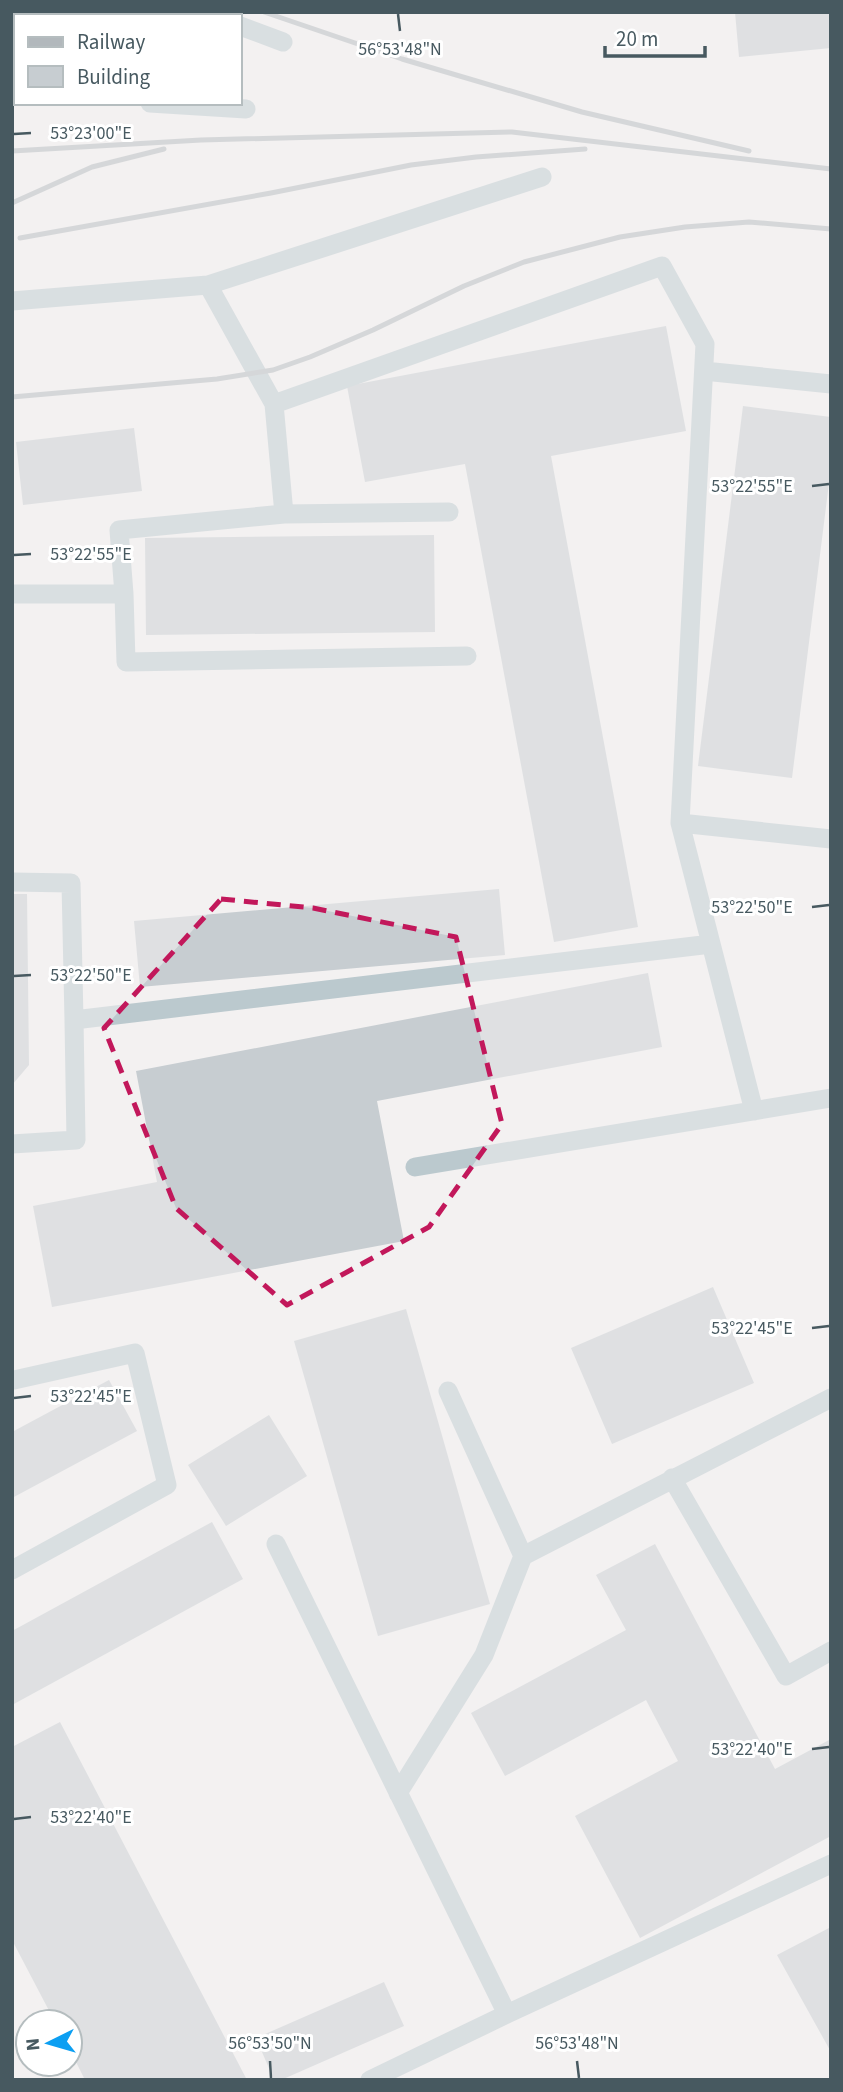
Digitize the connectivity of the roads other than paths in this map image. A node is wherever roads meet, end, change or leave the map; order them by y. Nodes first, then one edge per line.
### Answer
1 (242, 27) edge
2 (283, 42) dead end
3 (182, 105) edge
4 (246, 109) dead end
5 (542, 177) dead end
6 (208, 285) junction
7 (12, 300) edge
8 (704, 371) junction
9 (831, 384) edge
10 (274, 404) junction
11 (449, 512) dead end
12 (284, 514) junction
13 (12, 594) edge
14 (124, 594) junction
15 (467, 656) dead end
16 (680, 823) junction
17 (831, 839) edge
18 (12, 882) edge
19 (711, 944) junction
20 (74, 1020) junction
21 (831, 1098) edge
22 (754, 1111) junction
23 (12, 1144) edge
24 (415, 1167) dead end
25 (14, 1380) dead end
26 (448, 1391) dead end
27 (831, 1398) edge
28 (672, 1478) junction
29 (276, 1544) dead end
30 (523, 1556) junction
31 (12, 1570) edge
32 (831, 1651) edge
33 (398, 1793) junction
34 (831, 1864) edge
35 (507, 2014) junction
36 (370, 2080) edge

1 - 2 lane
3 - 4 lane
5 - 6 lane
6 - 7 lane
6 - 10 lane
8 - 9 lane
8 - 10 lane
8 - 16 lane
10 - 12 lane
11 - 12 lane
12 - 14 lane
13 - 14 lane
14 - 15 lane
16 - 17 lane
16 - 19 lane
18 - 20 lane
19 - 20 lane
19 - 22 lane
20 - 23 lane
21 - 22 lane
22 - 24 lane
25 - 31 lane
26 - 30 lane
27 - 28 lane
28 - 30 lane
28 - 32 lane
29 - 33 lane
30 - 33 lane
33 - 35 lane
34 - 35 lane
35 - 36 lane

